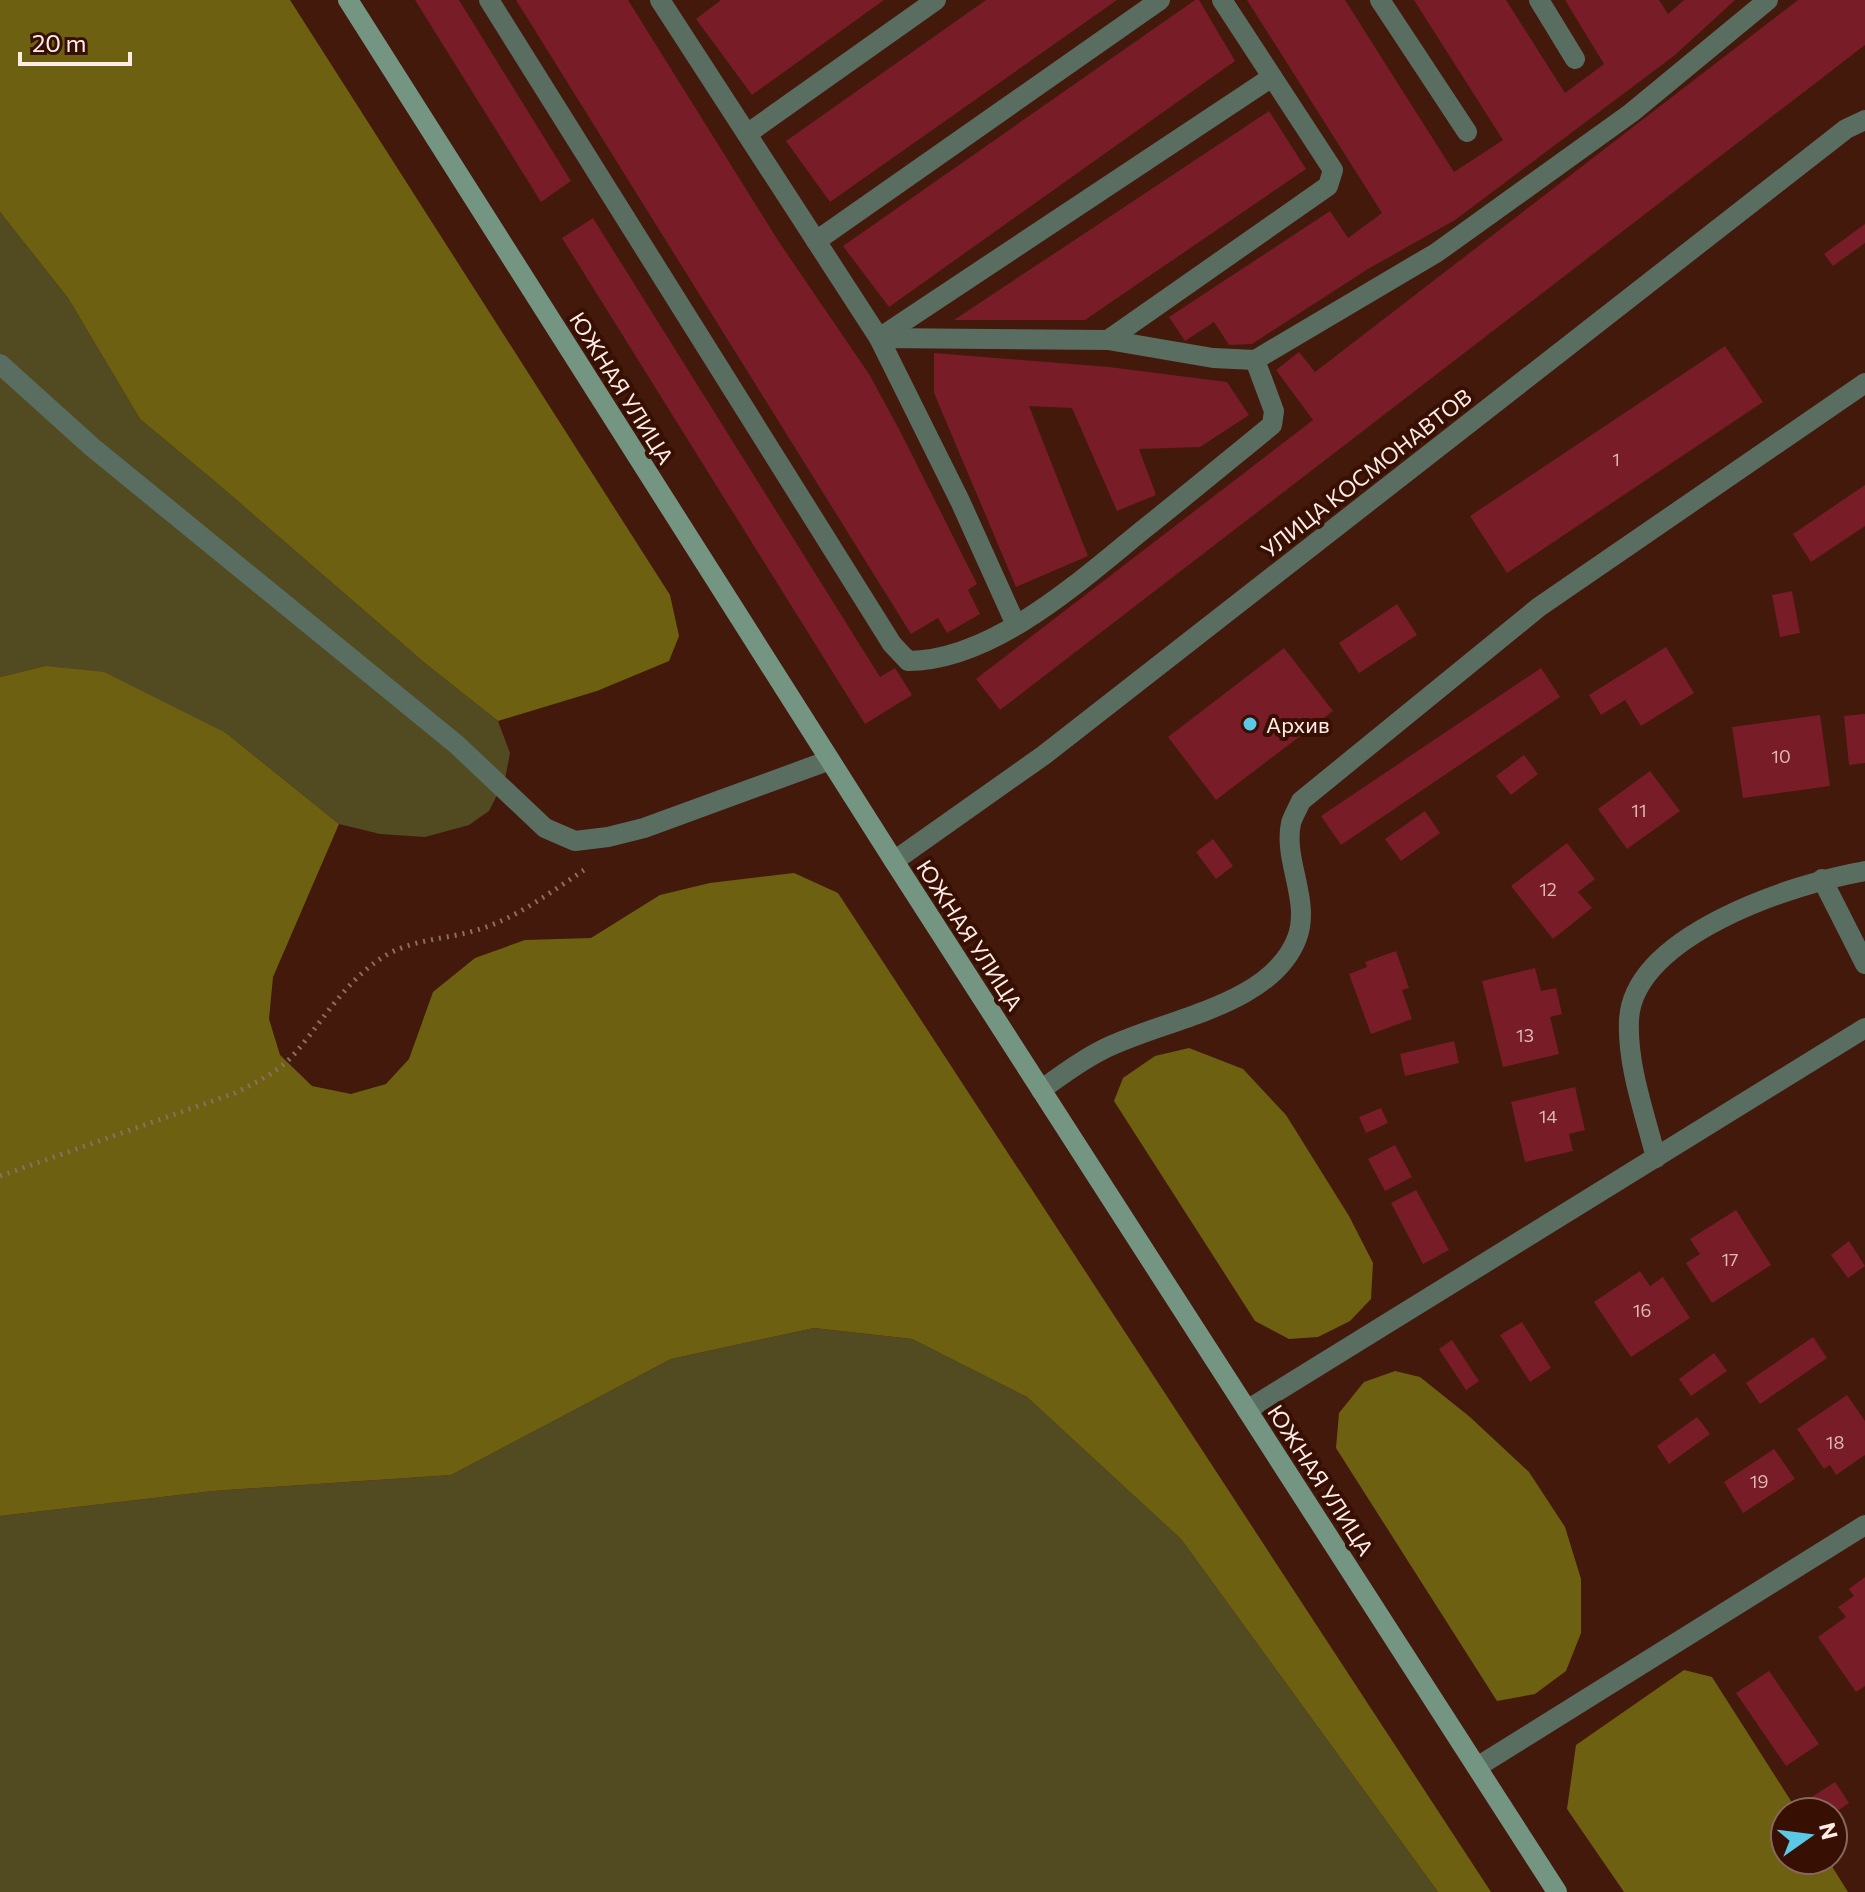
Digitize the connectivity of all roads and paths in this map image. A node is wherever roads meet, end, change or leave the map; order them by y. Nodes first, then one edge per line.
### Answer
1 (348, 0) edge
2 (489, 0) edge
3 (936, 0) edge
4 (1160, 0) edge
5 (1222, 0) edge
6 (1380, 0) edge
7 (1539, 0) edge
8 (1768, 0) edge
9 (666, 2) edge
10 (1575, 59) dead end
11 (1272, 77) junction
12 (1865, 120) edge
13 (1467, 132) dead end
14 (747, 134) junction
15 (816, 241) junction
16 (879, 338) junction
17 (1108, 340) junction
18 (1255, 360) junction
19 (0, 364) edge
20 (1865, 383) edge
21 (1016, 625) junction
22 (830, 760) junction
23 (894, 861) junction
24 (594, 862) dead end
25 (1865, 871) edge
26 (1822, 879) junction
27 (1865, 964) edge
28 (1865, 1028) edge
29 (1041, 1090) junction
30 (1656, 1158) junction
31 (0, 1176) edge
32 (1247, 1410) junction
33 (1865, 1525) edge
34 (1477, 1767) junction
35 (1557, 1892) edge

1 - 22 main road, ЮЖНАЯ УЛИЦА
2 - 21 street
3 - 14 street
4 - 15 street
5 - 11 street
6 - 13 street
7 - 10 street
8 - 18 street
9 - 14 street
11 - 16 street
11 - 17 street
12 - 23 street, УЛИЦА КОСМОНАВТОВ
14 - 15 street
15 - 16 street
16 - 17 street
16 - 21 street
17 - 18 street
18 - 21 street
19 - 22 street
20 - 29 street
22 - 23 main road, ЮЖНАЯ УЛИЦА
23 - 29 main road, ЮЖНАЯ УЛИЦА
24 - 31 path
25 - 26 street
26 - 27 street
26 - 30 street
28 - 30 street
29 - 32 main road, ЮЖНАЯ УЛИЦА
30 - 32 street
32 - 34 main road, ЮЖНАЯ УЛИЦА
33 - 34 street
34 - 35 main road, ЮЖНАЯ УЛИЦА

